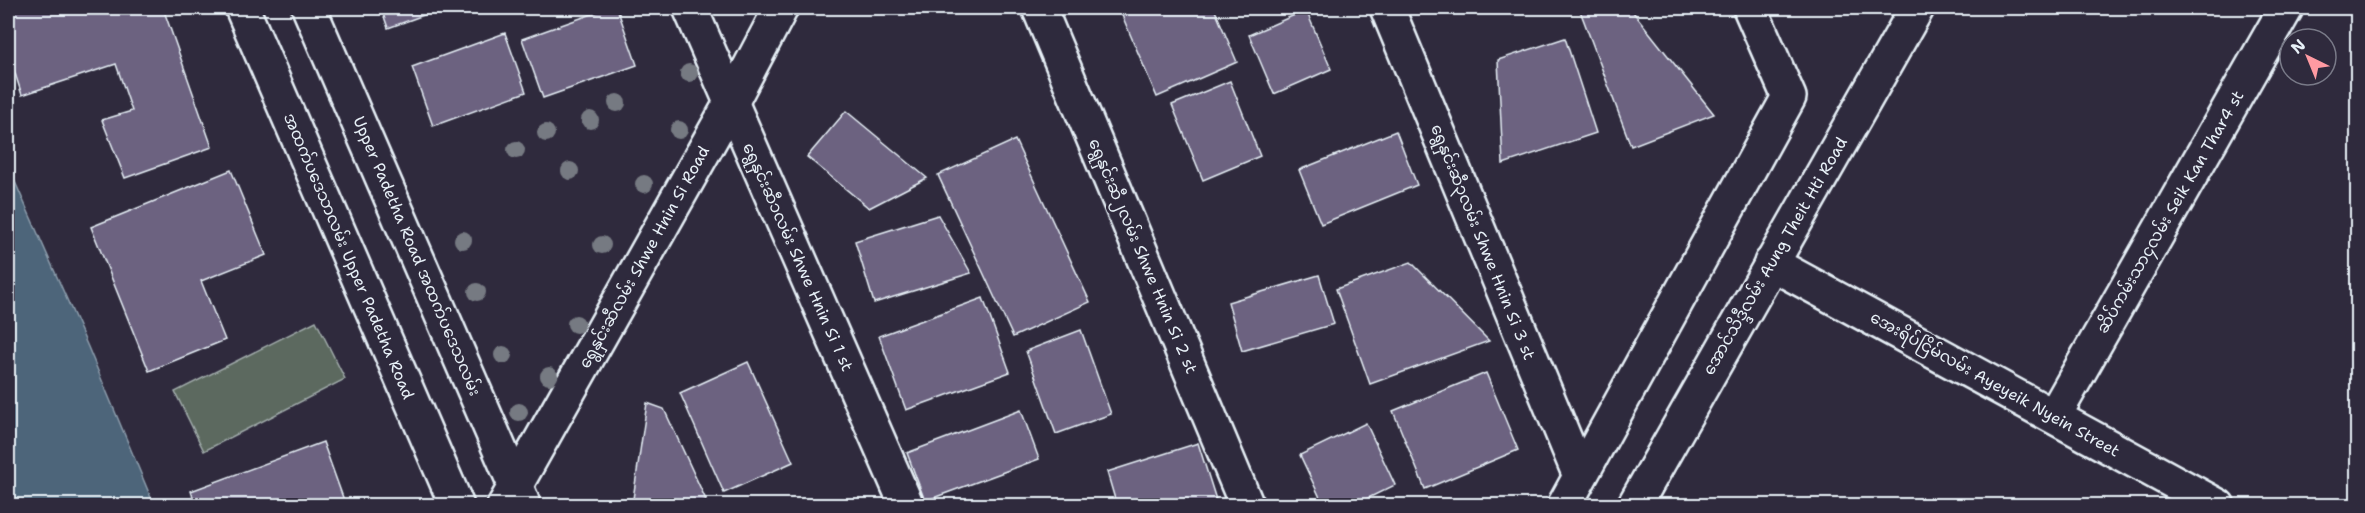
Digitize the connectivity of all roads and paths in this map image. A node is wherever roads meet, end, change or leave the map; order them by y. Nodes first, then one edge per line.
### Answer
1 (242, 8) edge
2 (309, 8) edge
3 (690, 8) edge
4 (781, 8) edge
5 (1039, 8) edge
6 (1387, 8) edge
7 (1750, 8) edge
8 (1917, 8) edge
9 (2286, 8) edge
10 (731, 103) junction
11 (1772, 263) junction
12 (2054, 416) junction
13 (1580, 477) junction
14 (514, 499) edge
15 (457, 506) edge
16 (907, 506) edge
17 (1247, 506) edge
18 (1564, 506) edge
19 (1634, 506) edge
20 (2218, 506) edge

1 - 15 street, အထက်ပဒေသာလမ်း Upper Padetha Road
2 - 14 street, Upper Padetha Road အထက်ပဒေသလမ်း
3 - 10 street, ရွေနှင်းဆီ၁လမ်း Shwe Hnin Si 1 st
4 - 10 street, ရွေနှင်းဆီလမ်း Shwe Hnin Si Road
5 - 17 street, ရွေနှင်းဆီ၂လမ်း Shwe Hnin Si 2 st
6 - 13 street, ရွေနှင်းဆီ၃လမ်း Shwe Hnin Si 3 st
7 - 13 street
8 - 11 street, အောင်သိဒ္ဒီလမ်း Aung Theit Hti Road
9 - 12 street, ဆိပ်ကမ်းသာ၄လမ်း Seik Kan Thar4 st
10 - 14 street, ရွေနှင်းဆီလမ်း Shwe Hnin Si Road
10 - 16 street, ရွေနှင်းဆီ၁လမ်း Shwe Hnin Si 1 st
11 - 12 street, အေးရိပ်ငြိမ်လမ်း Ayeyeik Nyein Street
11 - 19 street, အောင်သိဒ္ဒီလမ်း Aung Theit Hti Road
12 - 20 street, အေးရိပ်ငြိမ်လမ်း Ayeyeik Nyein Street
13 - 18 street

